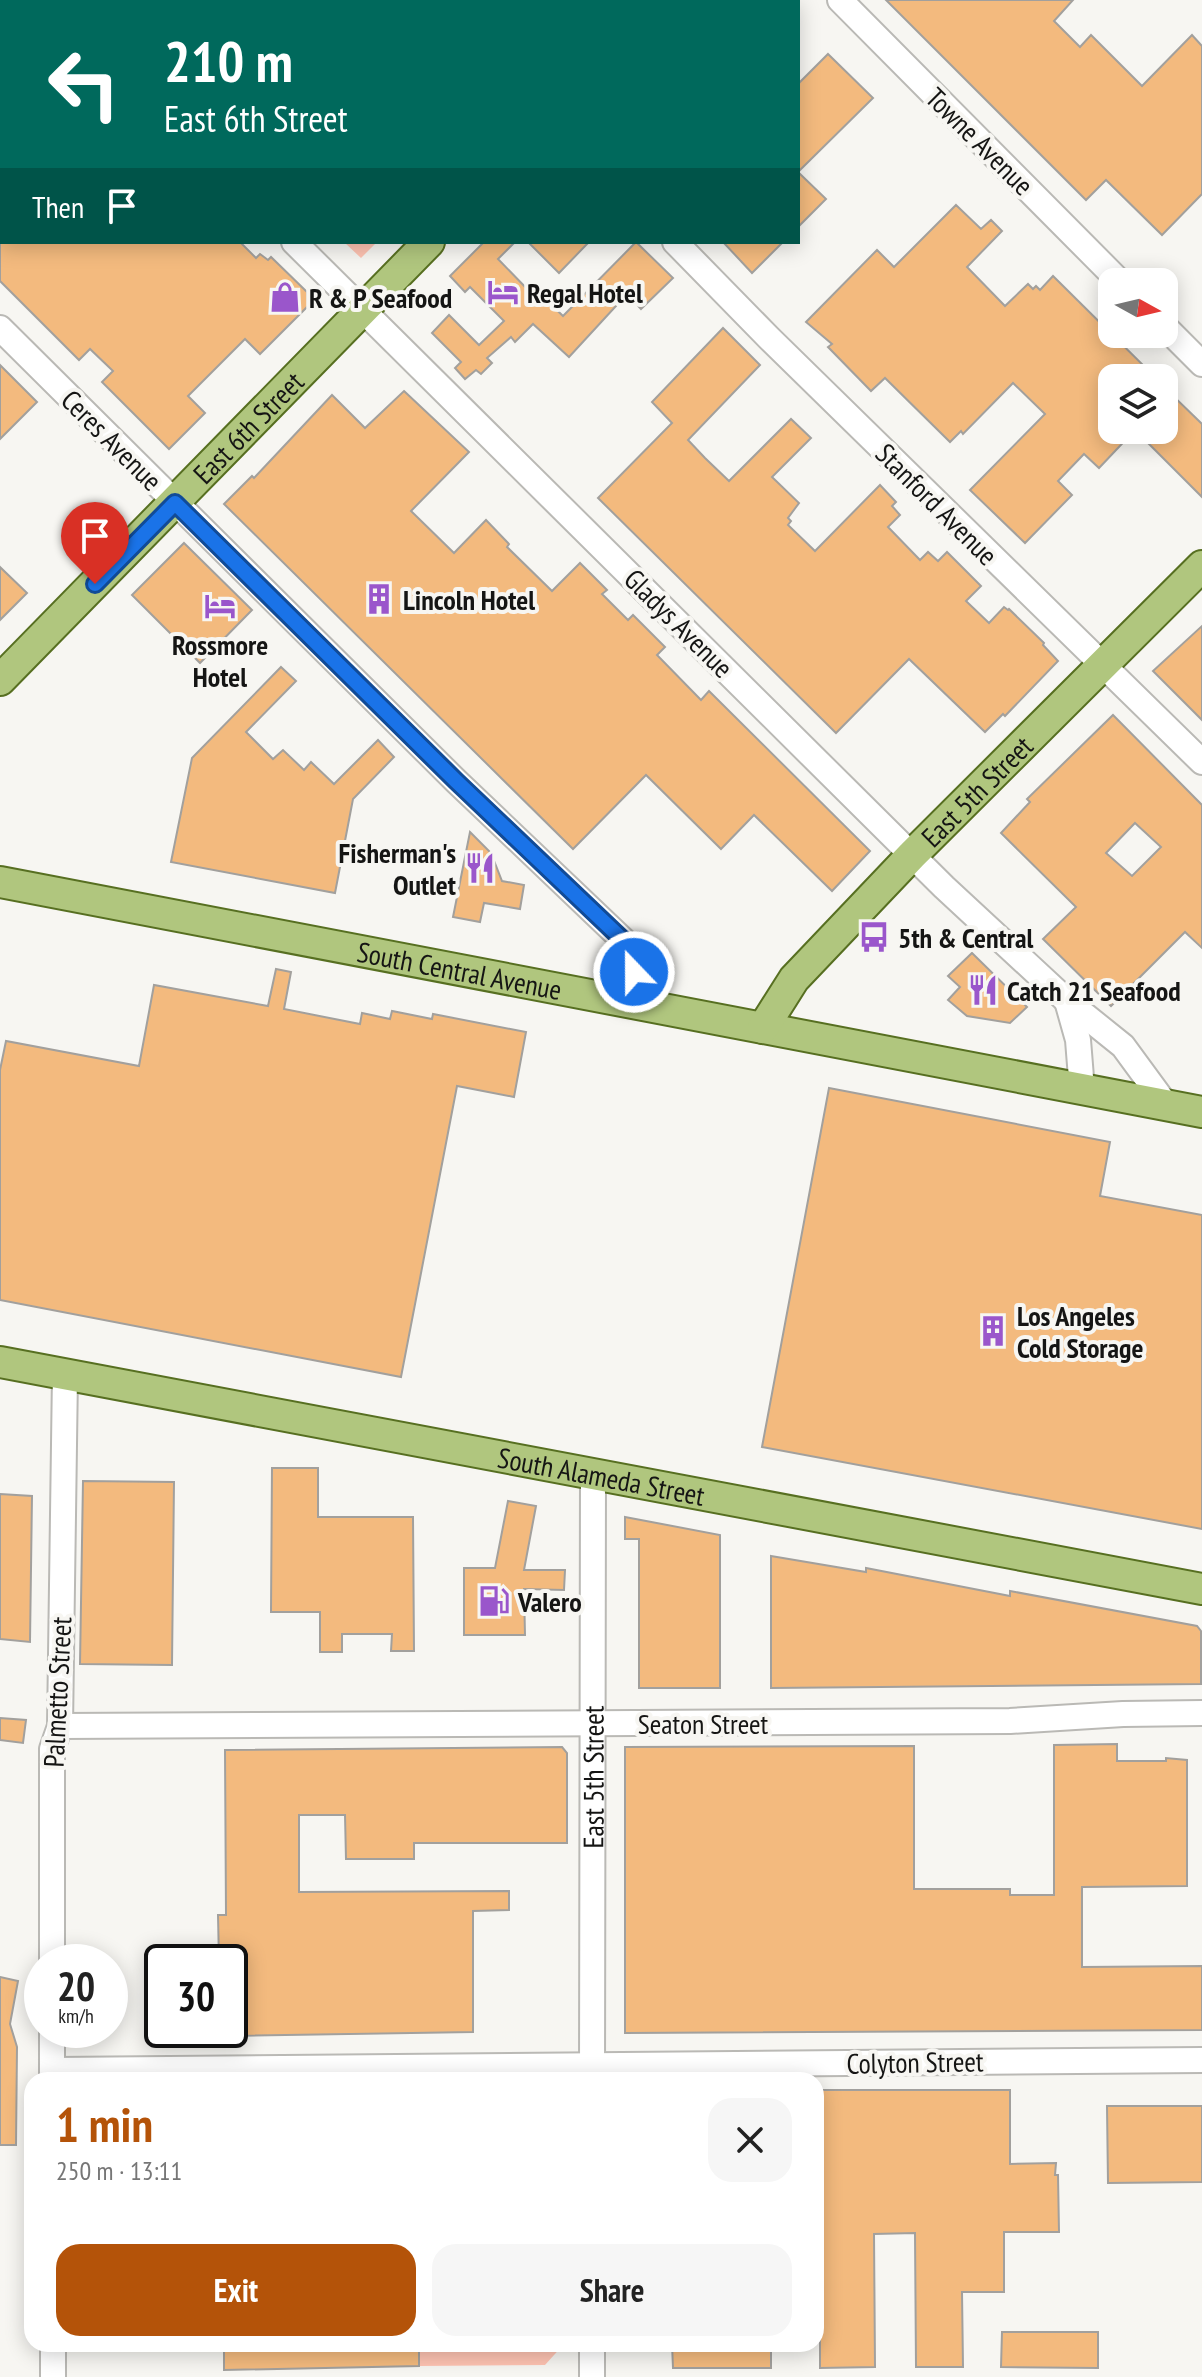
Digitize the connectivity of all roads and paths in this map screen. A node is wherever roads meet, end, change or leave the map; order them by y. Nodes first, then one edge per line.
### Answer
1 (840, 0) edge
2 (296, 244) edge
3 (427, 244) edge
4 (677, 244) edge
5 (1106, 268) edge
6 (362, 310) junction
7 (0, 328) edge
8 (1178, 340) edge
9 (1202, 364) edge
10 (175, 503) junction
11 (1202, 566) edge
12 (1102, 666) junction
13 (0, 680) edge
14 (1202, 762) edge
15 (912, 855) junction
16 (0, 882) edge
17 (1067, 1001) junction
18 (631, 1003) junction
19 (763, 1028) junction
20 (1082, 1090) junction
21 (1167, 1106) junction
22 (1202, 1112) edge
23 (0, 1362) edge
24 (65, 1374) junction
25 (593, 1473) junction
26 (1202, 1589) edge
27 (1202, 1713) edge
28 (593, 1724) junction
29 (60, 1726) junction
30 (52, 1944) edge
31 (52, 2048) edge
32 (1202, 2060) edge
33 (52, 2072) edge
34 (592, 2072) edge
35 (53, 2352) edge
36 (592, 2352) edge
37 (53, 2377) edge
38 (592, 2377) edge

1 - 5 street, Towne Avenue
2 - 6 street, Gladys Avenue
3 - 6 main road, East 6th Street
4 - 12 street, Stanford Avenue
6 - 10 main road, East 6th Street
6 - 15 street, Gladys Avenue
7 - 10 street, Ceres Avenue
8 - 9 street
10 - 13 main road, East 6th Street
10 - 18 street, Ceres Avenue
11 - 12 main road, East 5th Street
12 - 14 street, Stanford Avenue
12 - 15 main road, East 5th Street
15 - 17 street, Gladys Avenue
15 - 19 main road, East 5th Street
16 - 18 main road, South Central Avenue
17 - 20 street
17 - 21 street, Gladys Avenue
18 - 19 main road, South Central Avenue
19 - 20 main road, South Central Avenue
20 - 21 main road, South Central Avenue
21 - 22 main road, South Central Avenue
23 - 24 main road, South Alameda Street
24 - 25 main road, South Alameda Street
24 - 29 street, Palmetto Street
25 - 26 main road, South Alameda Street
25 - 28 street, East 5th Street
27 - 28 street, Seaton Street
28 - 29 street, Seaton Street
28 - 34 street, East 5th Street
29 - 30 street, Palmetto Street
31 - 33 street
32 - 34 street, Colyton Street
35 - 37 street
36 - 38 street

